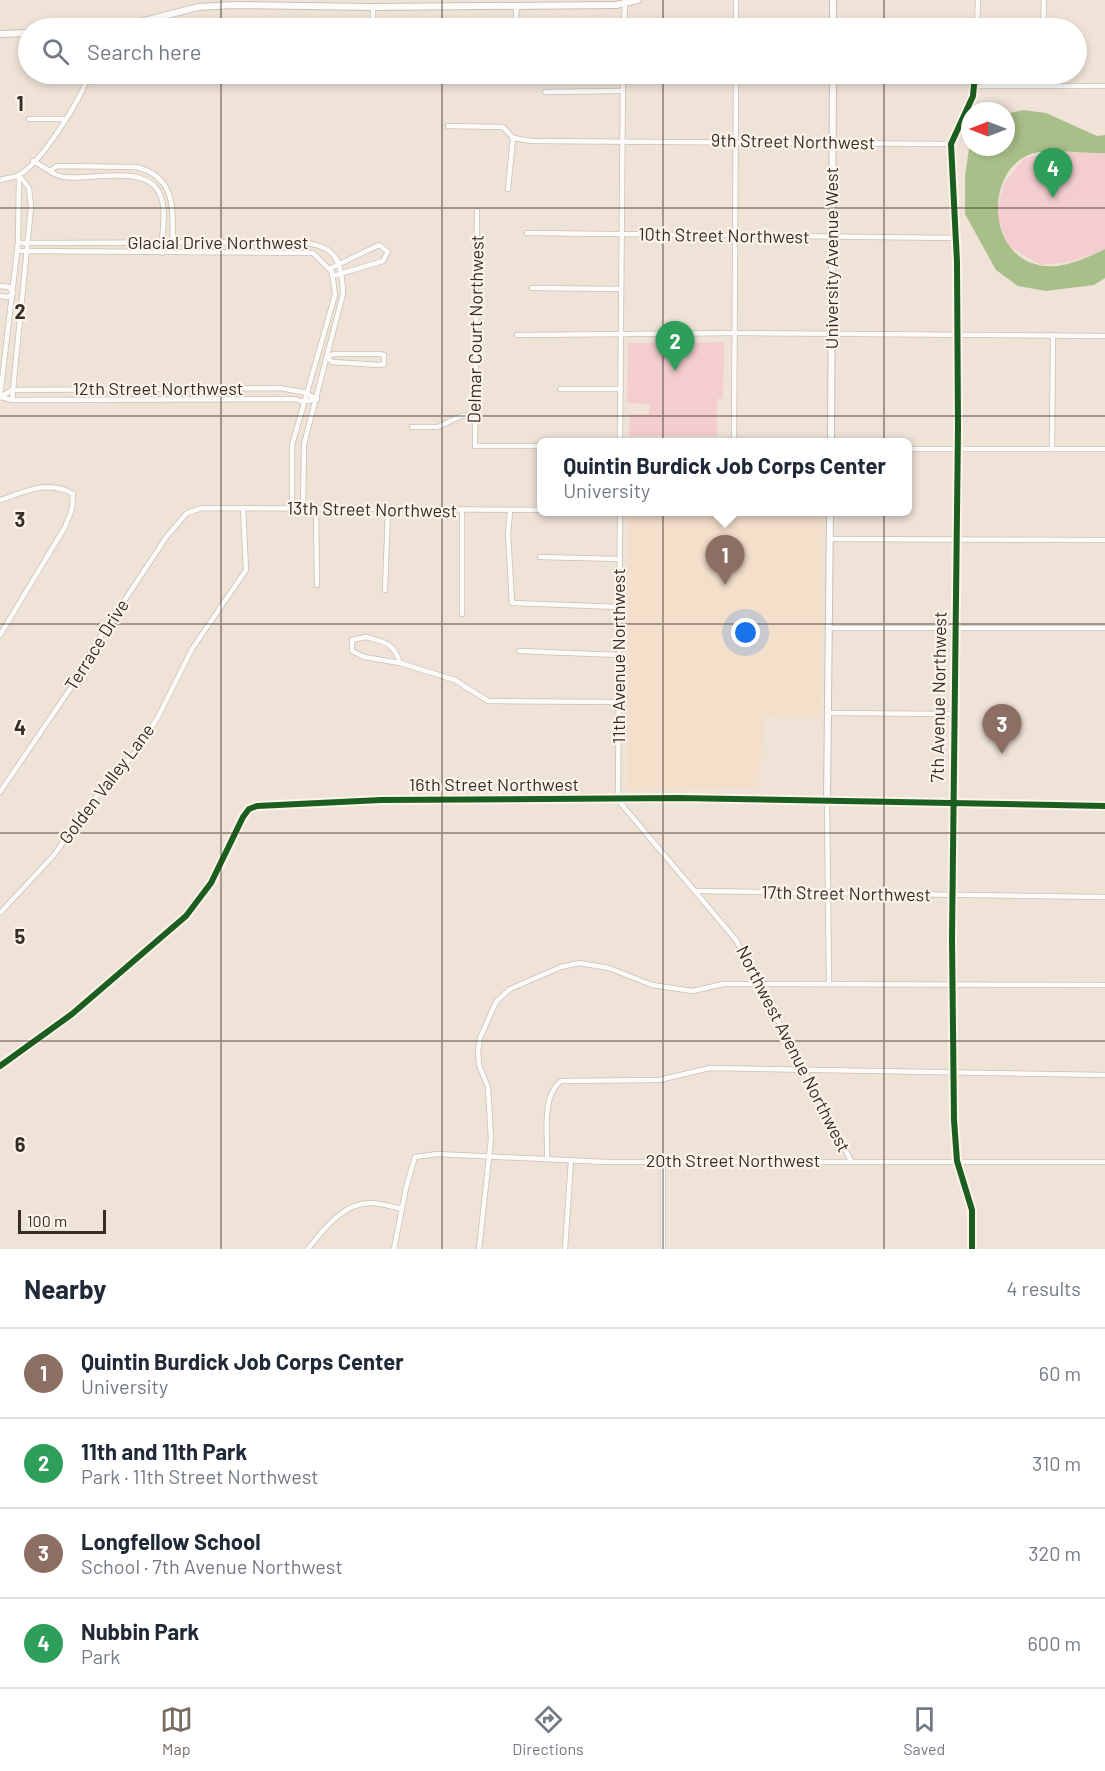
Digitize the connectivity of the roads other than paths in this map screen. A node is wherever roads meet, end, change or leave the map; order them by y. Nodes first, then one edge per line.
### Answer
1 (638, 0) edge
2 (736, 0) edge
3 (833, 0) edge
4 (978, 0) edge
5 (1044, 0) edge
6 (625, 2) edge
7 (517, 5) junction
8 (373, 7) junction
9 (156, 18) edge
10 (373, 18) edge
11 (516, 18) edge
12 (624, 18) edge
13 (736, 18) edge
14 (833, 18) edge
15 (977, 18) edge
16 (1043, 18) edge
17 (18, 33) edge
18 (0, 34) edge
19 (84, 84) edge
20 (622, 84) edge
21 (736, 84) edge
22 (833, 84) edge
23 (975, 86) joint
24 (1043, 86) joint
25 (1105, 86) edge
26 (622, 91) junction
27 (545, 92) dead end
28 (29, 119) dead end
29 (66, 119) junction
30 (448, 126) dead end
31 (513, 138) junction
32 (622, 141) junction
33 (735, 142) junction
34 (833, 143) junction
35 (951, 144) junction
36 (33, 161) junction
37 (51, 170) junction
38 (19, 175) junction
39 (0, 180) edge
40 (508, 189) dead end
41 (477, 211) dead end
42 (527, 233) dead end
43 (621, 235) junction
44 (733, 237) junction
45 (832, 237) junction
46 (956, 238) junction
47 (18, 243) junction
48 (28, 243) junction
49 (162, 243) junction
50 (173, 243) junction
51 (17, 252) junction
52 (173, 252) junction
53 (27, 253) junction
54 (162, 253) junction
55 (338, 265) junction
56 (329, 268) junction
57 (343, 274) junction
58 (333, 276) junction
59 (0, 286) edge
60 (532, 288) dead end
61 (621, 289) junction
62 (13, 293) junction
63 (22, 294) junction
64 (0, 296) edge
65 (733, 334) junction
66 (831, 334) junction
67 (956, 334) junction
68 (517, 335) dead end
69 (1053, 335) junction
70 (621, 336) junction
71 (1105, 336) edge
72 (318, 356) junction
73 (327, 357) junction
74 (560, 389) dead end
75 (621, 389) junction
76 (12, 390) junction
77 (306, 393) junction
78 (0, 397) edge
79 (317, 399) junction
80 (12, 400) junction
81 (303, 402) junction
82 (475, 415) junction
83 (412, 427) dead end
84 (620, 438) edge
85 (734, 438) edge
86 (831, 438) edge
87 (537, 446) edge
88 (1105, 448) edge
89 (958, 449) junction
90 (1052, 449) junction
91 (912, 450) edge
92 (0, 500) edge
93 (202, 508) joint
94 (243, 508) junction
95 (292, 509) junction
96 (303, 509) junction
97 (316, 509) junction
98 (388, 510) junction
99 (537, 510) edge
100 (462, 511) junction
101 (510, 511) junction
102 (620, 516) edge
103 (830, 516) edge
104 (830, 539) junction
105 (956, 540) junction
106 (1105, 540) edge
107 (540, 557) dead end
108 (620, 559) junction
109 (317, 585) dead end
110 (385, 590) dead end
111 (620, 607) junction
112 (462, 614) dead end
113 (829, 627) junction
114 (955, 628) junction
115 (1105, 628) edge
116 (0, 635) edge
117 (519, 651) dead end
118 (619, 655) junction
119 (400, 663) junction
120 (618, 702) junction
121 (829, 713) junction
122 (954, 714) junction
123 (2, 783) edge
124 (0, 792) edge
125 (618, 800) junction
126 (827, 801) junction
127 (952, 804) junction
128 (1105, 806) edge
129 (696, 891) junction
130 (828, 895) junction
131 (952, 896) junction
132 (1105, 897) edge
133 (0, 913) edge
134 (830, 984) junction
135 (762, 985) junction
136 (953, 985) junction
137 (1105, 985) edge
138 (0, 1066) edge
139 (805, 1070) junction
140 (954, 1072) junction
141 (1105, 1075) edge
142 (490, 1156) junction
143 (547, 1158) junction
144 (571, 1160) junction
145 (663, 1161) junction
146 (851, 1161) junction
147 (957, 1161) junction
148 (1105, 1162) edge
149 (402, 1209) junction
150 (308, 1249) edge
151 (394, 1249) edge
152 (479, 1249) edge
153 (565, 1249) edge
154 (663, 1249) edge
155 (972, 1249) edge

1 - 6 street
2 - 13 street
3 - 14 street
4 - 15 street
5 - 16 street
6 - 7 street
6 - 12 street
7 - 8 street
7 - 11 street
8 - 9 street
8 - 10 street
17 - 18 street
19 - 29 street
20 - 26 street
21 - 33 street
22 - 34 street, University Avenue West
23 - 24 street
23 - 35 street
24 - 25 street
26 - 27 street
26 - 32 street
28 - 29 street
29 - 36 street
30 - 31 street, 9th Street Northwest
31 - 32 street, 9th Street Northwest
31 - 40 street
32 - 33 street, 9th Street Northwest
32 - 43 street
33 - 34 street, 9th Street Northwest
33 - 44 street
34 - 35 street, 9th Street Northwest
34 - 45 street, University Avenue West
35 - 46 street, 7th Avenue Northwest
36 - 37 street
36 - 38 street
37 - 49 street
37 - 50 street
38 - 39 street
38 - 47 street
38 - 48 street
41 - 82 street, Delmar Court Northwest
42 - 43 street, 10th Street Northwest
43 - 44 street, 10th Street Northwest
43 - 61 street
44 - 45 street, 10th Street Northwest
44 - 65 street
45 - 46 street, 10th Street Northwest
45 - 66 street, University Avenue West
46 - 67 street, 7th Avenue Northwest
47 - 48 street, Glacial Drive Northwest
47 - 51 street
48 - 49 street, Glacial Drive Northwest
48 - 53 street
49 - 50 street, Glacial Drive Northwest
49 - 54 street
50 - 52 street
50 - 55 street, Glacial Drive Northwest
51 - 53 street
51 - 62 street
52 - 54 street
52 - 56 street
53 - 54 street
53 - 63 street
55 - 56 street
55 - 57 street, Glacial Drive Northwest
55 - 57 street
56 - 58 street
57 - 58 street
57 - 73 street
58 - 72 street
59 - 62 street
60 - 61 street
61 - 70 street
62 - 63 street
62 - 64 street
62 - 78 street
63 - 76 street
65 - 66 street
65 - 70 street
65 - 85 street
66 - 67 street
66 - 86 street, University Avenue West
67 - 69 street
67 - 89 street, 7th Avenue Northwest
68 - 70 street
69 - 71 street
69 - 90 street
70 - 75 street
72 - 73 street
72 - 77 street
73 - 73 street
73 - 79 street
74 - 75 street
75 - 84 street
76 - 77 street, 12th Street Northwest
76 - 78 street, 12th Street Northwest
76 - 80 street
77 - 79 street, 12th Street Northwest
77 - 81 street
78 - 80 street
79 - 81 street
79 - 96 street
80 - 81 street
81 - 95 street
82 - 83 street
82 - 87 street, Delmar Court Northwest
88 - 90 street
89 - 90 street
89 - 91 street
89 - 105 street, 7th Avenue Northwest
92 - 116 street
93 - 94 street, 13th Street Northwest
93 - 123 street, Terrace Drive
94 - 95 street, 13th Street Northwest
94 - 133 street, Golden Valley Lane
95 - 96 street, 13th Street Northwest
96 - 97 street, 13th Street Northwest
97 - 98 street, 13th Street Northwest
97 - 109 street
98 - 100 street, 13th Street Northwest
98 - 110 street
99 - 101 street, 13th Street Northwest
100 - 101 street, 13th Street Northwest
100 - 112 street
101 - 111 street
102 - 108 street, 11th Avenue Northwest
103 - 104 street
104 - 105 street
104 - 113 street
105 - 106 street
105 - 114 street, 7th Avenue Northwest
107 - 108 street
108 - 111 street, 11th Avenue Northwest
111 - 118 street, 11th Avenue Northwest
113 - 114 street
113 - 121 street
114 - 115 street
114 - 122 street, 7th Avenue Northwest
117 - 118 street
118 - 120 street, 11th Avenue Northwest
119 - 119 street
119 - 120 street
120 - 125 street, 11th Avenue Northwest
121 - 122 street
121 - 126 street
122 - 127 street, 7th Avenue Northwest
123 - 124 street, Terrace Drive
125 - 126 street, 16th Street Northwest
125 - 129 street, Northwest Avenue Northwest
125 - 138 street, 16th Street Northwest
126 - 127 street, 16th Street Northwest
126 - 130 street
127 - 128 street, 16th Street Northwest
127 - 131 street, 7th Avenue Northwest
129 - 130 street, 17th Street Northwest
129 - 135 street, Northwest Avenue Northwest
130 - 131 street, 17th Street Northwest
130 - 134 street
131 - 132 street, 17th Street Northwest
131 - 136 street, 7th Avenue Northwest
134 - 135 street
134 - 136 street
135 - 139 street, Northwest Avenue Northwest
135 - 142 street
136 - 137 street
136 - 140 street, 7th Avenue Northwest
139 - 140 street
139 - 143 street
139 - 146 street, Northwest Avenue Northwest
140 - 141 street
140 - 147 street, 7th Avenue Northwest
142 - 143 street, 20th Street Northwest
142 - 149 street, 20th Street Northwest
142 - 152 street
143 - 144 street, 20th Street Northwest
144 - 145 street, 20th Street Northwest
144 - 153 street
145 - 146 street, 20th Street Northwest
145 - 154 street
146 - 147 street, 20th Street Northwest
147 - 148 street, 20th Street Northwest
147 - 155 street, 7th Avenue Northwest
149 - 150 street
149 - 151 street

